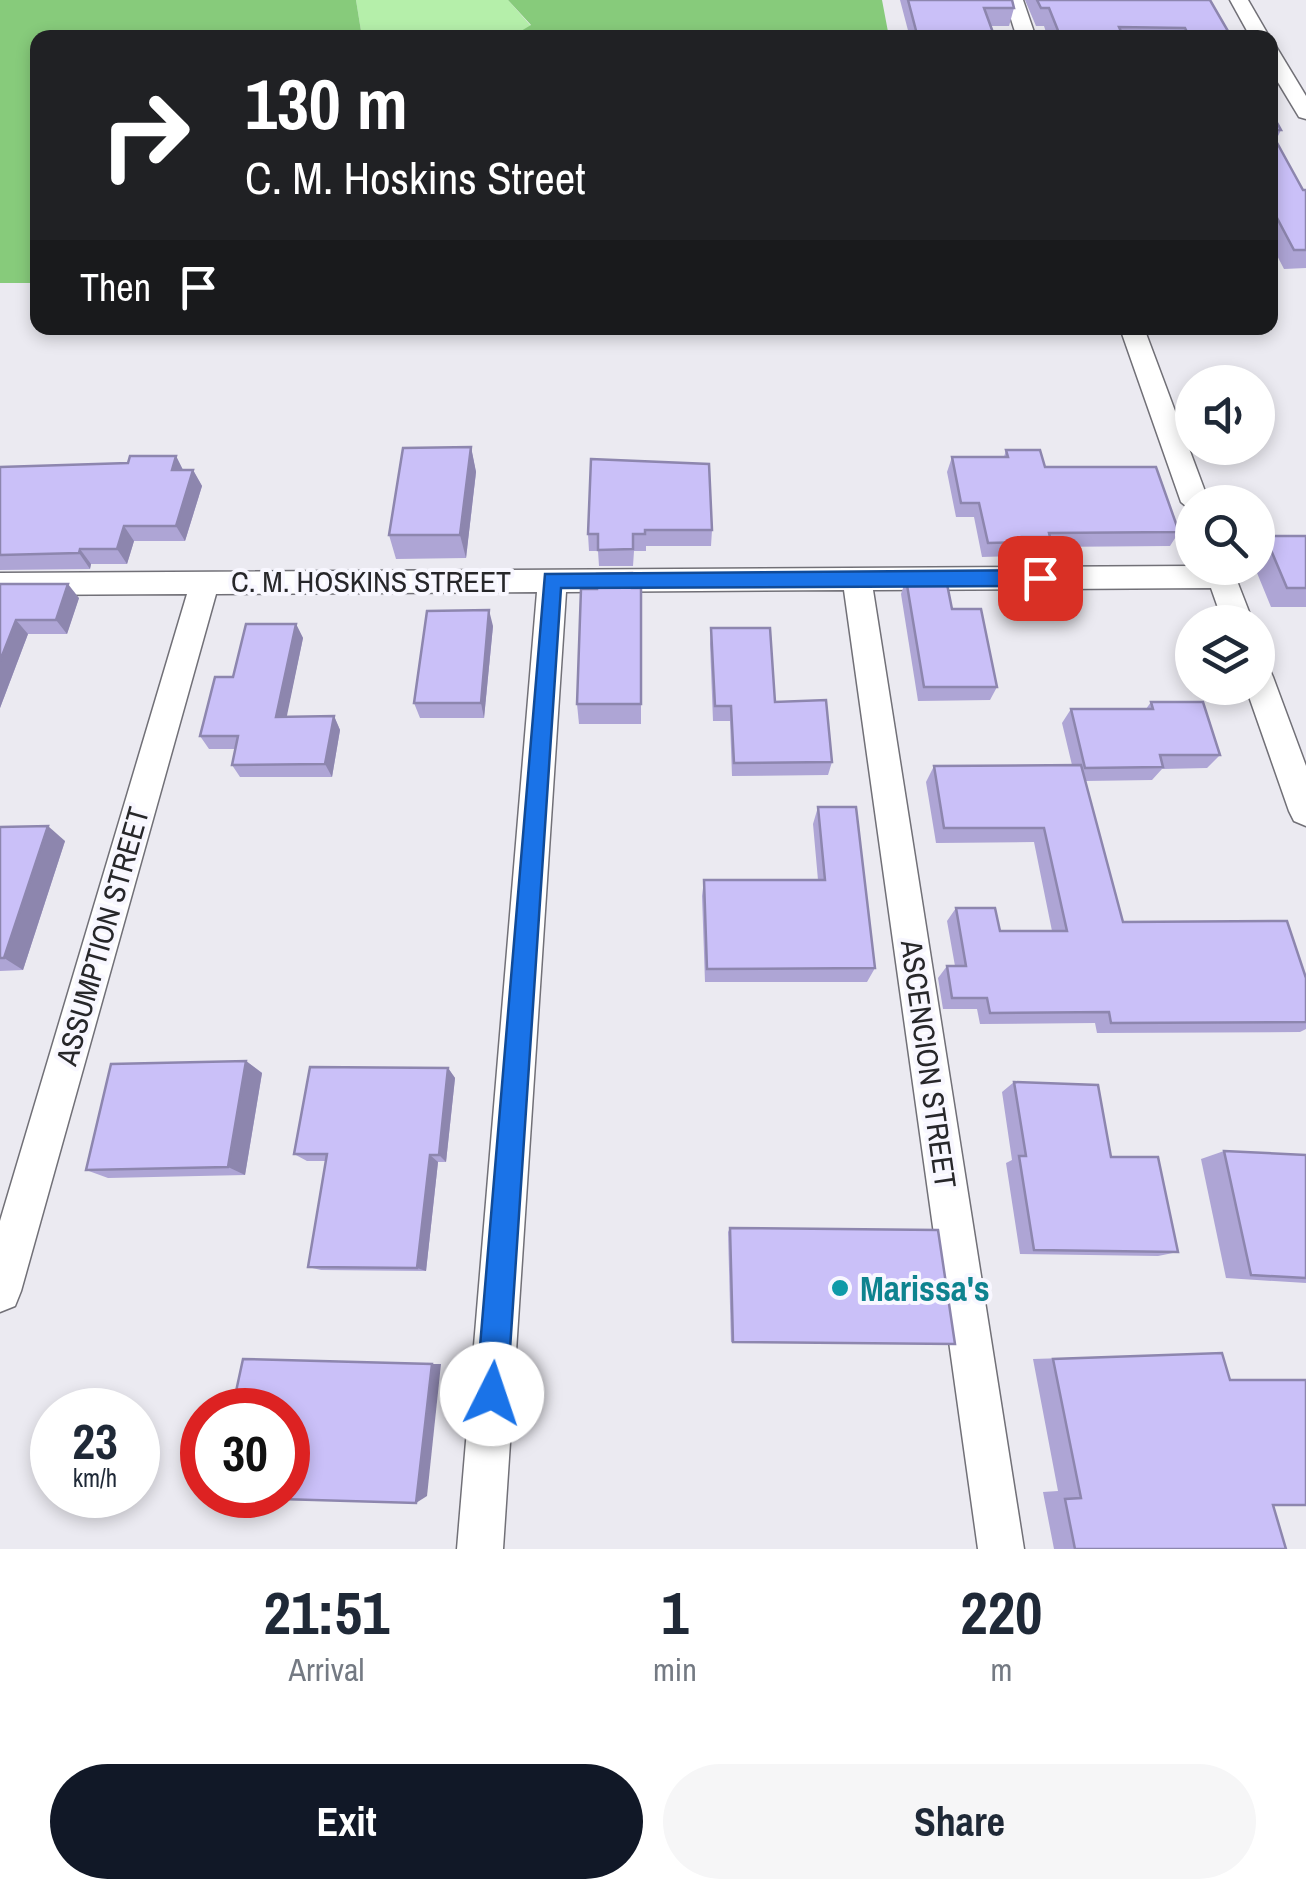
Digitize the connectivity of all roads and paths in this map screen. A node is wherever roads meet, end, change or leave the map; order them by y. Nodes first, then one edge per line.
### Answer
1 (1014, 0) edge
2 (1240, 0) edge
3 (1024, 30) edge
4 (1257, 30) edge
5 (1278, 66) edge
6 (1306, 113) edge
7 (1135, 335) edge
8 (1189, 485) edge
9 (1175, 573) edge
10 (858, 578) junction
11 (552, 580) junction
12 (205, 581) junction
13 (0, 584) edge
14 (1268, 705) edge
15 (1306, 811) edge
16 (0, 1291) edge
17 (480, 1549) edge
18 (1001, 1549) edge

1 - 3 street
2 - 4 street
5 - 6 street
7 - 8 street
9 - 10 street, C. M. HOSKINS STREET
10 - 11 street, C. M. HOSKINS STREET
10 - 18 street, ASCENCION STREET
11 - 12 street, C. M. HOSKINS STREET
11 - 17 street
12 - 13 street, C. M. HOSKINS STREET
12 - 16 street, ASSUMPTION STREET
14 - 15 street

